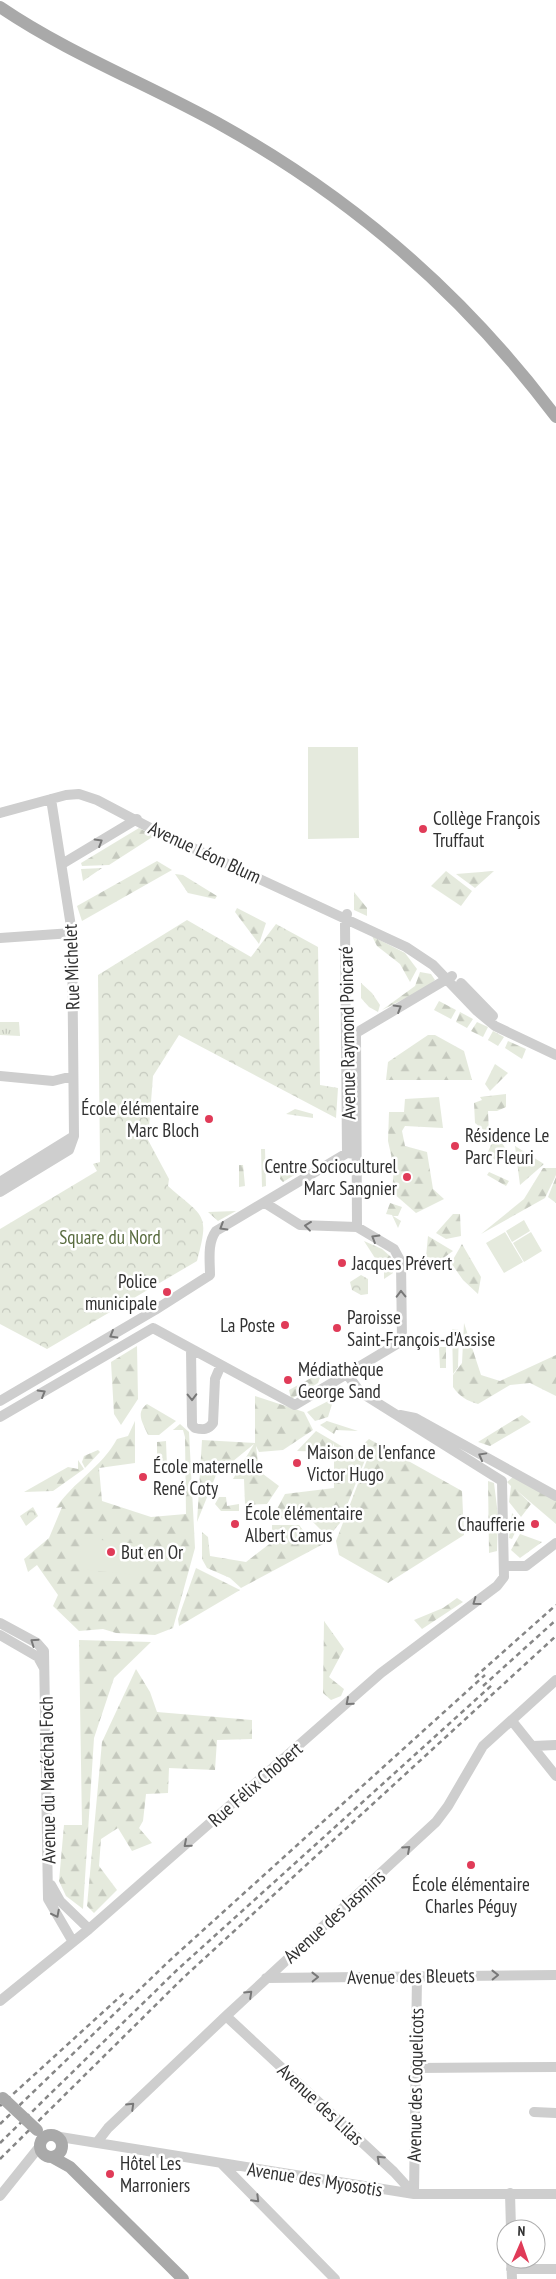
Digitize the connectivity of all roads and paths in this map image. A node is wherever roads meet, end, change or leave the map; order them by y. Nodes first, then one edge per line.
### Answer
1 (0, 6) edge
2 (556, 417) edge
3 (51, 799) junction
4 (0, 813) edge
5 (136, 819) junction
6 (62, 864) junction
7 (347, 916) junction
8 (72, 933) junction
9 (0, 938) edge
10 (451, 977) junction
11 (352, 1033) junction
12 (556, 1050) edge
13 (556, 1055) edge
14 (0, 1076) edge
15 (73, 1076) junction
16 (74, 1136) junction
17 (352, 1153) junction
18 (0, 1182) edge
19 (0, 1192) edge
20 (265, 1203) junction
21 (357, 1227) junction
22 (155, 1310) junction
23 (154, 1328) junction
24 (192, 1349) junction
25 (221, 1365) junction
26 (347, 1374) junction
27 (0, 1401) edge
28 (398, 1414) junction
29 (0, 1417) edge
30 (509, 1470) junction
31 (502, 1481) junction
32 (556, 1496) edge
33 (556, 1543) edge
34 (505, 1566) junction
35 (0, 1623) edge
36 (0, 1635) edge
37 (46, 1676) junction
38 (556, 1680) edge
39 (512, 1721) junction
40 (556, 1745) edge
41 (533, 1746) junction
42 (556, 1776) edge
43 (50, 1883) junction
44 (89, 1929) junction
45 (73, 1942) junction
46 (556, 1975) edge
47 (417, 1976) junction
48 (266, 1978) junction
49 (0, 2001) edge
50 (226, 2016) junction
51 (556, 2067) edge
52 (416, 2068) junction
53 (2, 2096) edge
54 (534, 2112) dead end
55 (556, 2113) edge
56 (50, 2140) junction
57 (98, 2142) junction
58 (50, 2157) junction
59 (222, 2164) junction
60 (24, 2166) junction
61 (414, 2194) junction
62 (510, 2194) junction
63 (556, 2194) edge
64 (0, 2196) edge
65 (116, 2211) junction
66 (511, 2219) edge
67 (183, 2279) edge
68 (335, 2279) edge

1 - 2 main road
3 - 4 street
3 - 5 street, Avenue Léon Blum
3 - 6 street, Rue Michelet
6 -> 5 street
5 - 7 street, Avenue Léon Blum
6 - 8 street, Rue Michelet
7 - 10 street, Avenue Léon Blum
7 - 11 street, Avenue Raymond Poincaré
8 - 9 street
8 - 15 street, Rue Michelet
11 -> 10 street
10 - 12 street, Avenue Léon Blum
10 - 13 street, Avenue Léon Blum
11 - 17 street, Avenue Raymond Poincaré
14 - 15 street
15 - 16 street, Rue Michelet
16 - 18 street
16 - 19 street
17 - 20 street
17 - 21 street, Avenue Raymond Poincaré
21 -> 20 street
20 -> 22 street
26 -> 21 street
22 - 23 street
22 -> 27 street
23 - 24 street
29 -> 23 street
24 - 25 street
24 -> 25 street
25 - 26 street
26 - 28 street
30 -> 28 street
28 - 31 street
30 - 31 street
30 - 32 street
31 - 34 street
33 - 34 street
34 -> 44 street, Rue Félix Chobert
37 -> 35 street, Avenue du Maréchal Foch
36 - 37 street, Avenue du Maréchal Foch
37 - 43 street, Avenue du Maréchal Foch
38 - 39 street, Avenue des Jasmins
39 - 41 street
48 -> 39 street, Avenue des Jasmins
40 - 41 street
41 - 42 street
43 - 44 street, Avenue du Maréchal Foch
43 -> 45 street, Avenue du Maréchal Foch
44 - 45 street, Rue Félix Chobert
45 - 49 street, Rue Félix Chobert
47 -> 46 street, Avenue des Bleuets
48 -> 47 street, Avenue des Bleuets
47 - 52 street, Avenue des Coquelicots
50 -> 48 street, Avenue des Jasmins
57 -> 50 street, Avenue des Jasmins
61 -> 50 street, Avenue des Lilas
51 - 52 street
52 - 61 street, Avenue des Coquelicots
53 - 56 main road, bridge
54 - 55 street
56 - 57 street, Avenue des Myosotis
56 - 58 main road
56 - 60 street
56 - 65 main road
57 - 59 street, Avenue des Myosotis
58 - 60 street
58 - 65 main road
59 - 61 street, Avenue des Myosotis
59 -> 68 street
60 - 64 street
61 - 62 street, Avenue des Myosotis
62 - 63 street, Avenue des Myosotis
62 - 66 street
65 - 67 main road

